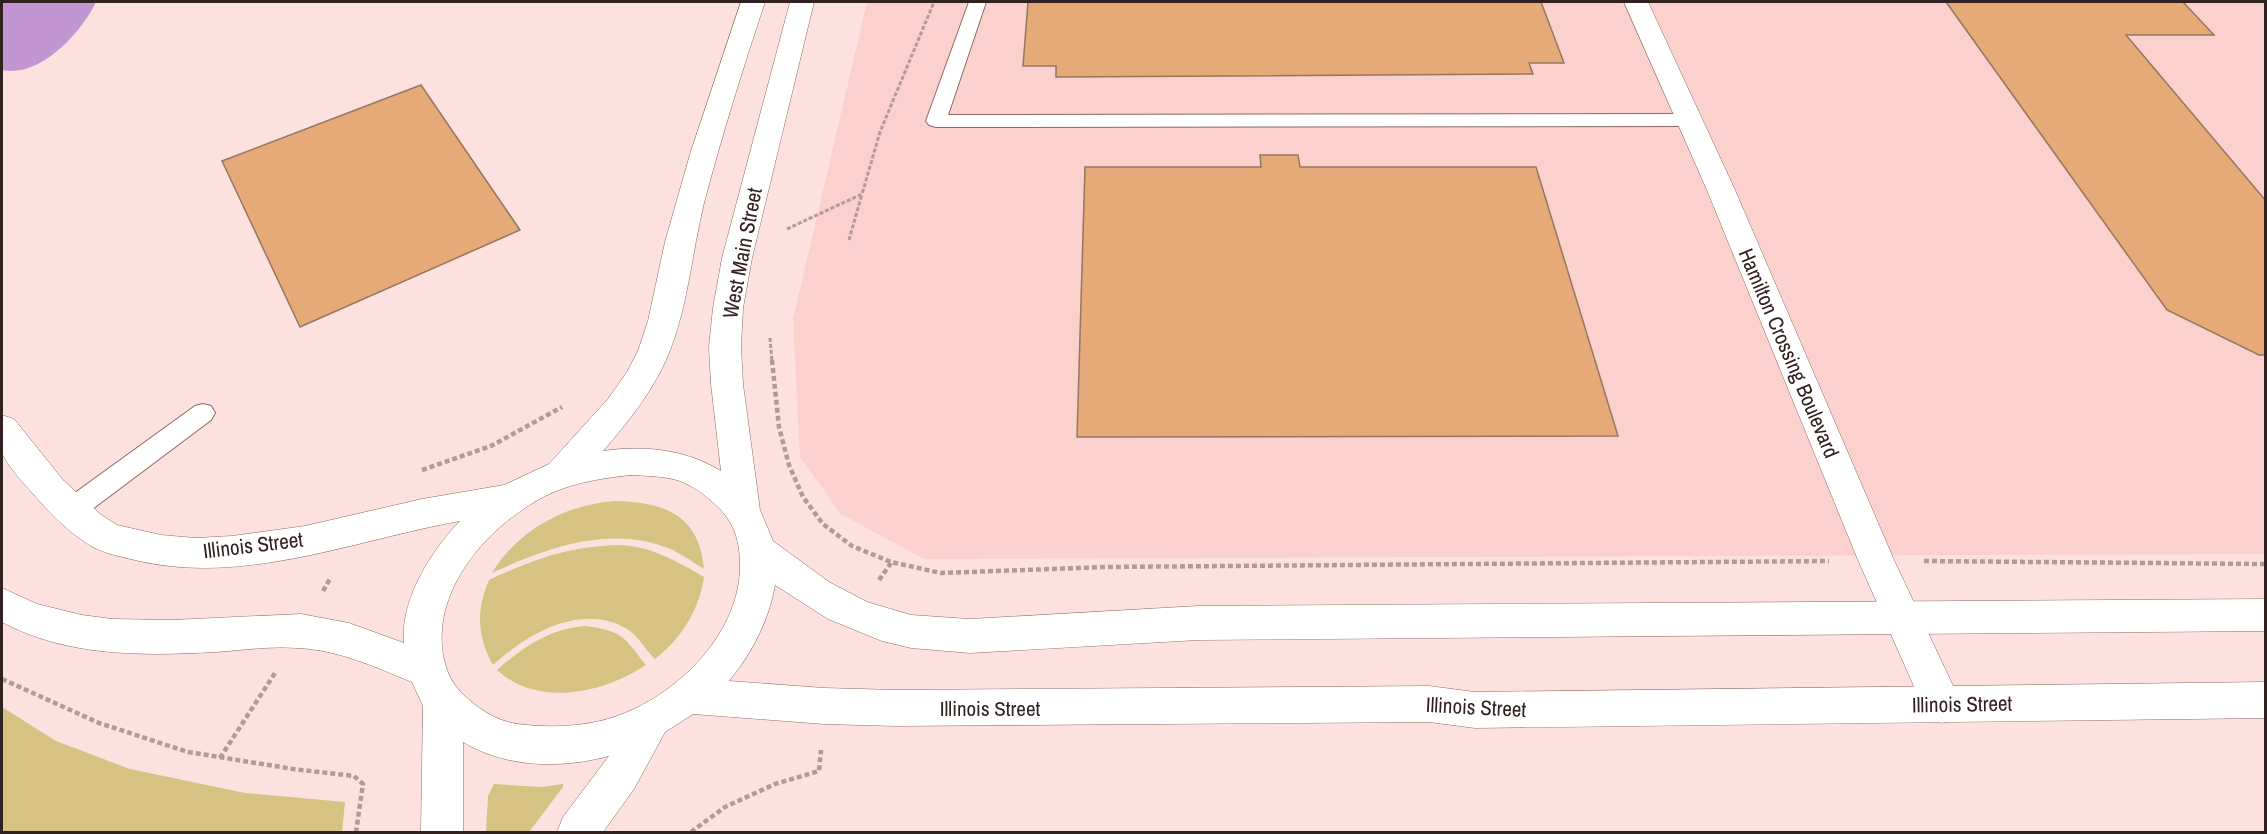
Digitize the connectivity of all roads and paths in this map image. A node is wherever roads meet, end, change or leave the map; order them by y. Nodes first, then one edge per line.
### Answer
1 (753, 2) edge
2 (802, 2) edge
3 (934, 2) edge
4 (977, 2) edge
5 (1636, 2) edge
6 (1689, 120) junction
7 (862, 194) junction
8 (784, 230) dead end
9 (849, 240) dead end
10 (772, 376) dead end
11 (571, 401) dead end
12 (203, 413) dead end
13 (2, 428) edge
14 (413, 473) dead end
15 (562, 473) junction
16 (513, 497) junction
17 (743, 509) junction
18 (70, 511) junction
19 (759, 551) junction
20 (1876, 560) junction
21 (2265, 564) edge
22 (2, 604) edge
23 (2265, 615) edge
24 (1903, 617) junction
25 (2, 679) edge
26 (271, 680) dead end
27 (435, 686) junction
28 (687, 696) junction
29 (2265, 700) edge
30 (1942, 705) junction
31 (651, 720) junction
32 (220, 758) junction
33 (819, 771) dead end
34 (356, 832) edge
35 (442, 832) edge
36 (578, 832) edge
37 (691, 832) edge

1 - 15 street
2 - 17 street, West Main Street
3 - 7 path
4 - 6 lane
5 - 6 street, Hamilton Crossing Boulevard
6 - 20 street, Hamilton Crossing Boulevard
7 - 8 path
7 - 9 path
10 - 20 path
11 - 14 path
12 - 18 lane
13 - 18 street, Illinois Street
15 - 16 street
15 - 17 street
16 - 18 street, Illinois Street
16 - 27 street
17 - 19 street
19 - 24 street
19 - 28 street
20 - 21 path
20 - 24 street, Hamilton Crossing Boulevard
22 - 27 street
23 - 24 street
24 - 30 street, Hamilton Crossing Boulevard
25 - 32 path
26 - 32 path
27 - 31 street
27 - 35 street
28 - 30 street, Illinois Street
28 - 31 street
29 - 30 street, Illinois Street
31 - 36 street
32 - 34 path
33 - 37 path

